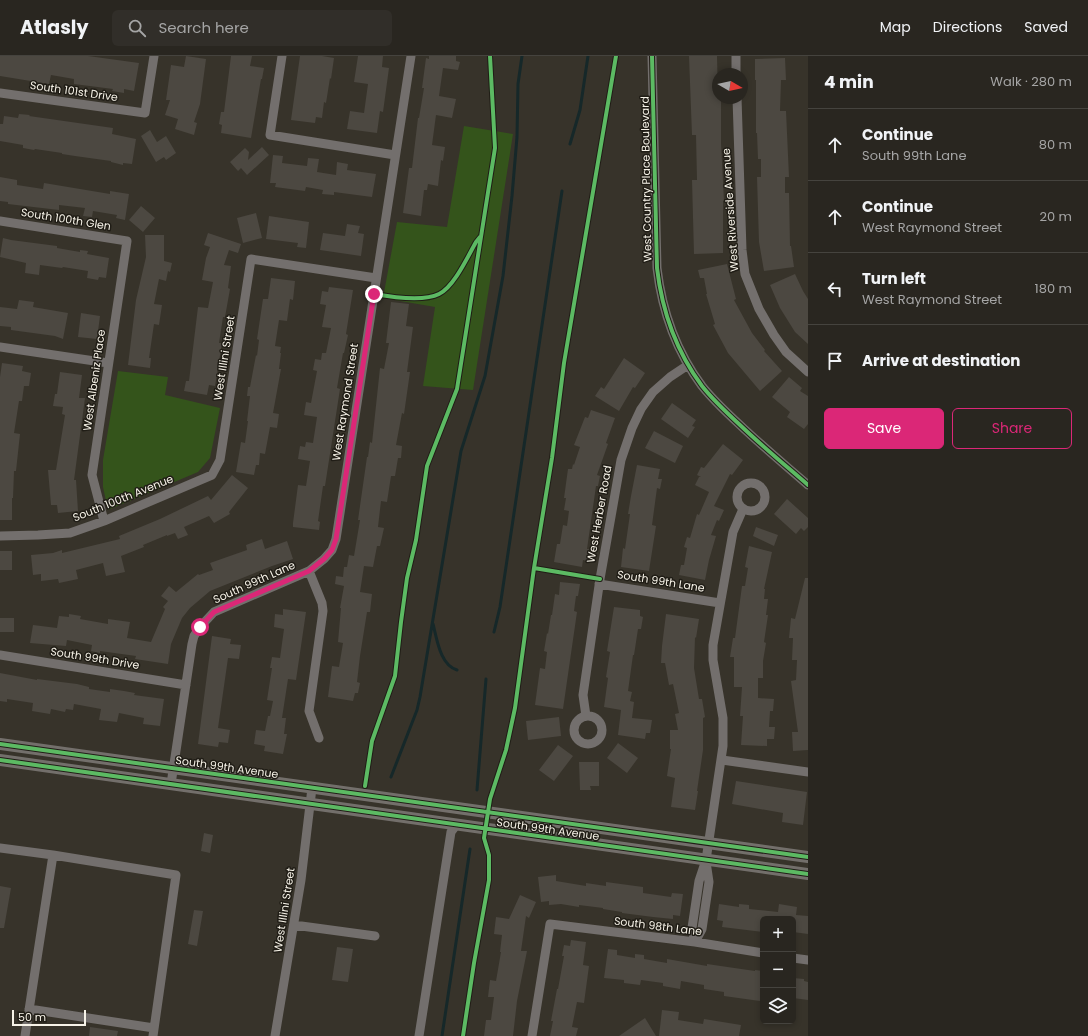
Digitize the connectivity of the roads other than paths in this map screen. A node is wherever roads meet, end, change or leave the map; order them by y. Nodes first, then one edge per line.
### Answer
1 (154, 56) edge
2 (282, 56) edge
3 (411, 56) edge
4 (652, 56) edge
5 (736, 56) edge
6 (736, 68) edge
7 (0, 93) edge
8 (737, 104) edge
9 (395, 155) junction
10 (0, 221) edge
11 (128, 241) joint
12 (376, 278) junction
13 (0, 347) edge
14 (108, 363) junction
15 (688, 364) junction
16 (808, 372) edge
17 (220, 460) joint
18 (808, 485) edge
19 (743, 509) dead end
20 (104, 521) junction
21 (0, 536) edge
22 (309, 571) junction
23 (599, 581) junction
24 (720, 603) junction
25 (0, 655) edge
26 (186, 685) junction
27 (586, 716) dead end
28 (320, 738) dead end
29 (0, 744) edge
30 (0, 760) edge
31 (722, 760) junction
32 (173, 768) junction
33 (808, 772) edge
34 (171, 784) junction
35 (312, 788) junction
36 (310, 804) junction
37 (461, 825) junction
38 (708, 844) junction
39 (0, 848) edge
40 (53, 855) junction
41 (808, 857) edge
42 (706, 860) junction
43 (808, 874) edge
44 (294, 925) junction
45 (376, 936) dead end
46 (695, 942) junction
47 (760, 953) edge
48 (796, 958) edge
49 (808, 960) edge
50 (29, 1009) junction
51 (153, 1032) edge
52 (25, 1036) edge
53 (275, 1036) edge
54 (419, 1036) edge
55 (532, 1036) edge

1 - 7 street, South 101st Drive
2 - 9 street
3 - 9 street, West Raymond Street
4 - 15 street, West Country Place Boulevard
5 - 6 street
8 - 16 street, West Riverside Avenue
9 - 12 street, West Raymond Street
10 - 11 street, South 100th Glen
11 - 14 street, West Albeniz Place
12 - 17 street, West Illini Street
12 - 22 street, West Raymond Street
13 - 14 street
14 - 20 street, West Albeniz Place
15 - 18 street, West Country Place Boulevard
15 - 23 street, West Herber Road
17 - 20 street, South 100th Avenue
19 - 24 street
20 - 21 street, South 100th Avenue
22 - 26 street, South 99th Lane
22 - 28 street
23 - 24 street, South 99th Lane
23 - 27 street, West Herber Road
24 - 31 street
25 - 26 street, South 99th Drive
26 - 32 street
29 - 32 main road, South 99th Avenue
30 - 34 main road, South 99th Avenue
31 - 33 street
31 - 38 street
32 - 34 street
32 - 35 main road, South 99th Avenue
34 - 36 main road, South 99th Avenue
35 - 36 street, West Illini Street
35 - 38 main road, South 99th Avenue
36 - 37 main road, South 99th Avenue
36 - 44 street, West Illini Street
37 - 42 main road, South 99th Avenue
37 - 54 street
38 - 41 main road, South 99th Avenue
38 - 42 street
39 - 40 street
40 - 50 street
40 - 51 street
42 - 43 main road, South 99th Avenue
42 - 46 street
44 - 45 street
44 - 53 street, West Illini Street
46 - 47 street, South 98th Lane
46 - 55 street, South 98th Lane
48 - 49 street
50 - 51 street
50 - 52 street

